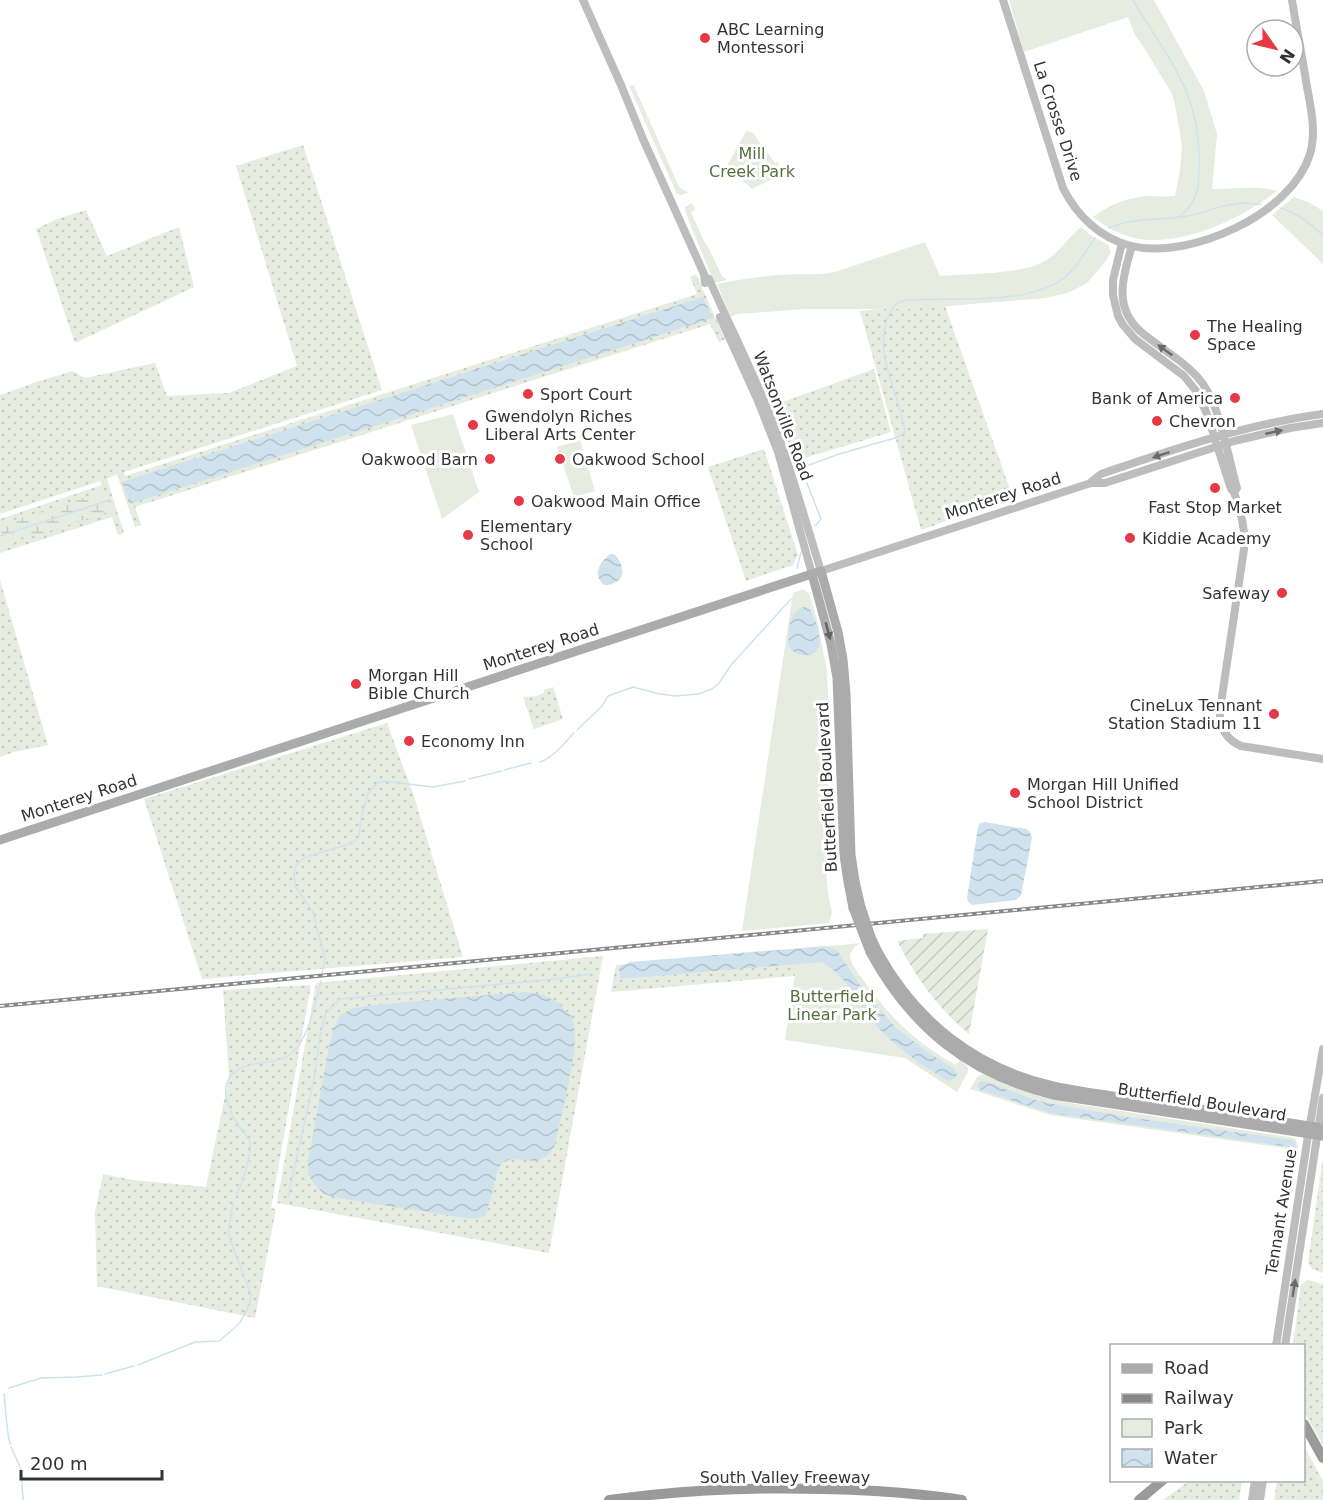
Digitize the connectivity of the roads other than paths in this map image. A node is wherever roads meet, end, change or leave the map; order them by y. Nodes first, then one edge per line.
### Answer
1 (583, 0) edge
2 (1003, 0) edge
3 (1292, 0) edge
4 (1122, 243) junction
5 (1132, 246) junction
6 (1323, 414) edge
7 (1323, 423) edge
8 (1220, 440) junction
9 (816, 573) junction
10 (1323, 759) edge
11 (0, 840) edge
12 (1323, 1048) edge
13 (1323, 1098) edge
14 (1317, 1131) edge
15 (1276, 1344) edge
16 (1285, 1344) edge
17 (1305, 1426) edge
18 (1323, 1458) edge
19 (1161, 1482) edge
20 (1255, 1482) edge
21 (1263, 1482) edge
22 (609, 1500) edge
23 (961, 1500) edge
24 (1139, 1500) edge
25 (1252, 1500) edge
26 (1260, 1500) edge

1 - 9 main road, Watsonville Road
2 - 4 main road, La Crosse Drive
3 - 5 main road, La Crosse Drive
4 - 5 main road, La Crosse Drive
4 - 8 main road
8 -> 5 main road
6 - 8 main road, Monterey Road
8 -> 7 main road, Monterey Road
8 - 9 main road, Monterey Road
8 - 10 main road
9 - 11 main road, Monterey Road
9 - 14 main road, Butterfield Boulevard, bridge
12 - 14 main road, Tennant Avenue
13 - 14 main road, Tennant Avenue
14 - 15 main road, Tennant Avenue
16 -> 14 main road, Tennant Avenue
17 - 18 highway
19 - 24 highway
20 - 25 main road
21 - 26 main road
22 - 23 highway, South Valley Freeway

